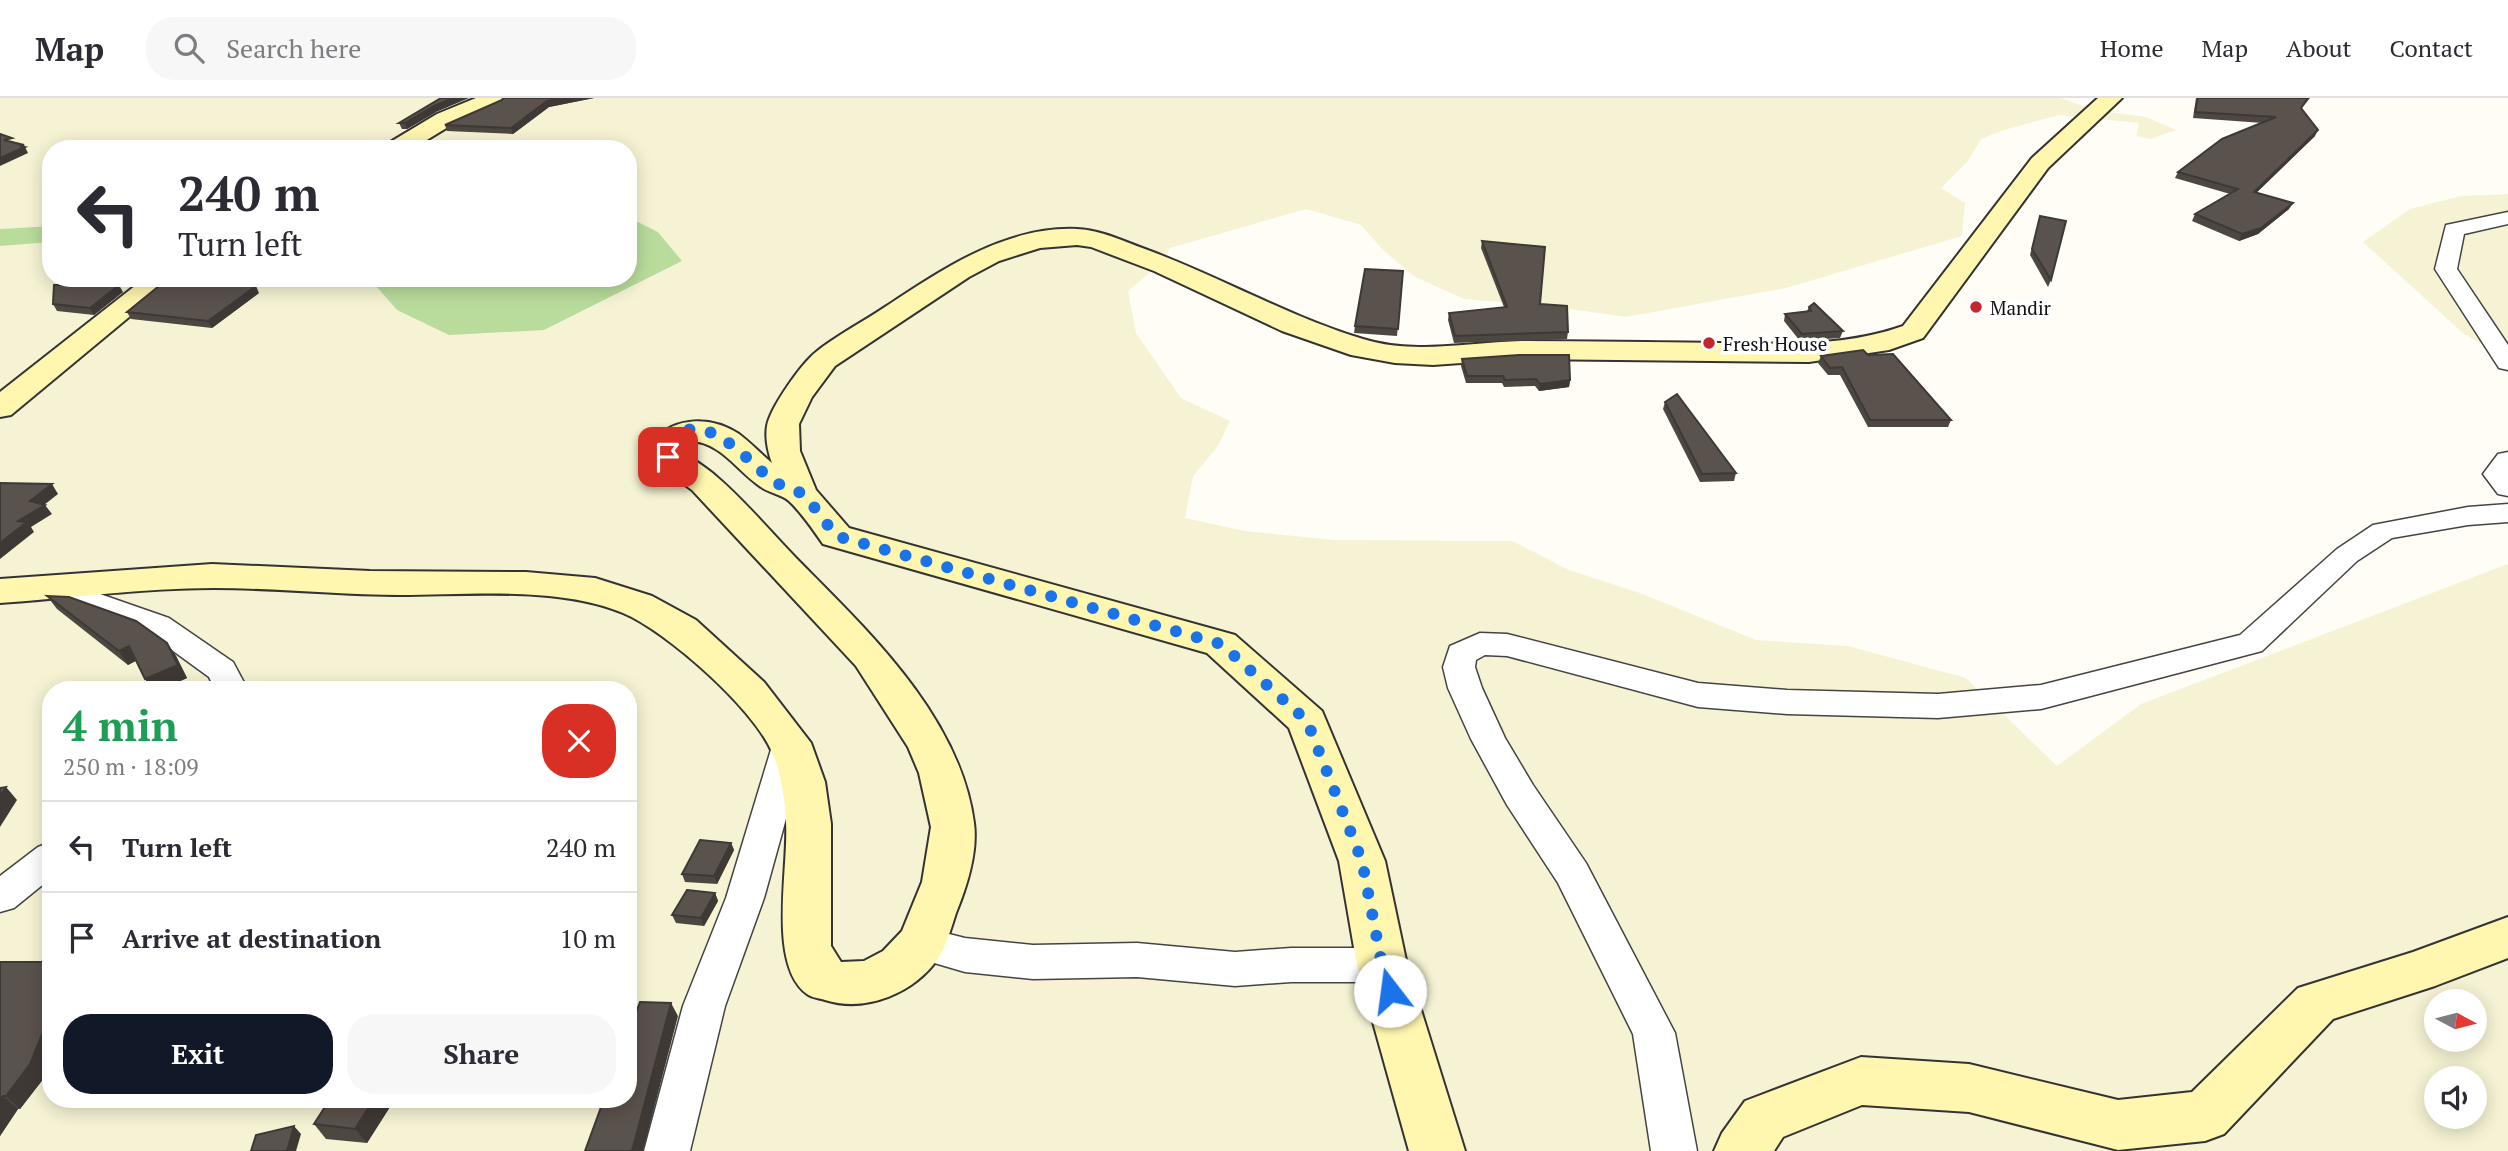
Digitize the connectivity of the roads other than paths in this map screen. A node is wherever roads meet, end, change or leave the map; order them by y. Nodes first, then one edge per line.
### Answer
1 (495, 98) edge
2 (2111, 98) edge
3 (410, 140) edge
4 (2508, 218) edge
5 (151, 287) edge
6 (2508, 363) edge
7 (0, 408) edge
8 (2508, 460) edge
9 (2508, 488) edge
10 (800, 492) junction
11 (2508, 513) edge
12 (54, 588) junction
13 (0, 591) edge
14 (227, 681) edge
15 (790, 743) junction
16 (42, 864) edge
17 (0, 897) edge
18 (2508, 937) edge
19 (920, 943) junction
20 (1382, 965) junction
21 (667, 1151) edge
22 (1437, 1151) edge
23 (1674, 1151) edge
24 (1742, 1151) edge

1 - 3 main road
2 - 10 main road
4 - 6 street
5 - 7 main road
8 - 9 street
10 - 19 main road
10 - 20 main road
11 - 23 street
12 - 13 main road
12 - 14 street
12 - 15 main road
15 - 19 main road
15 - 21 street
16 - 17 street
18 - 24 main road
19 - 20 street
20 - 22 main road

